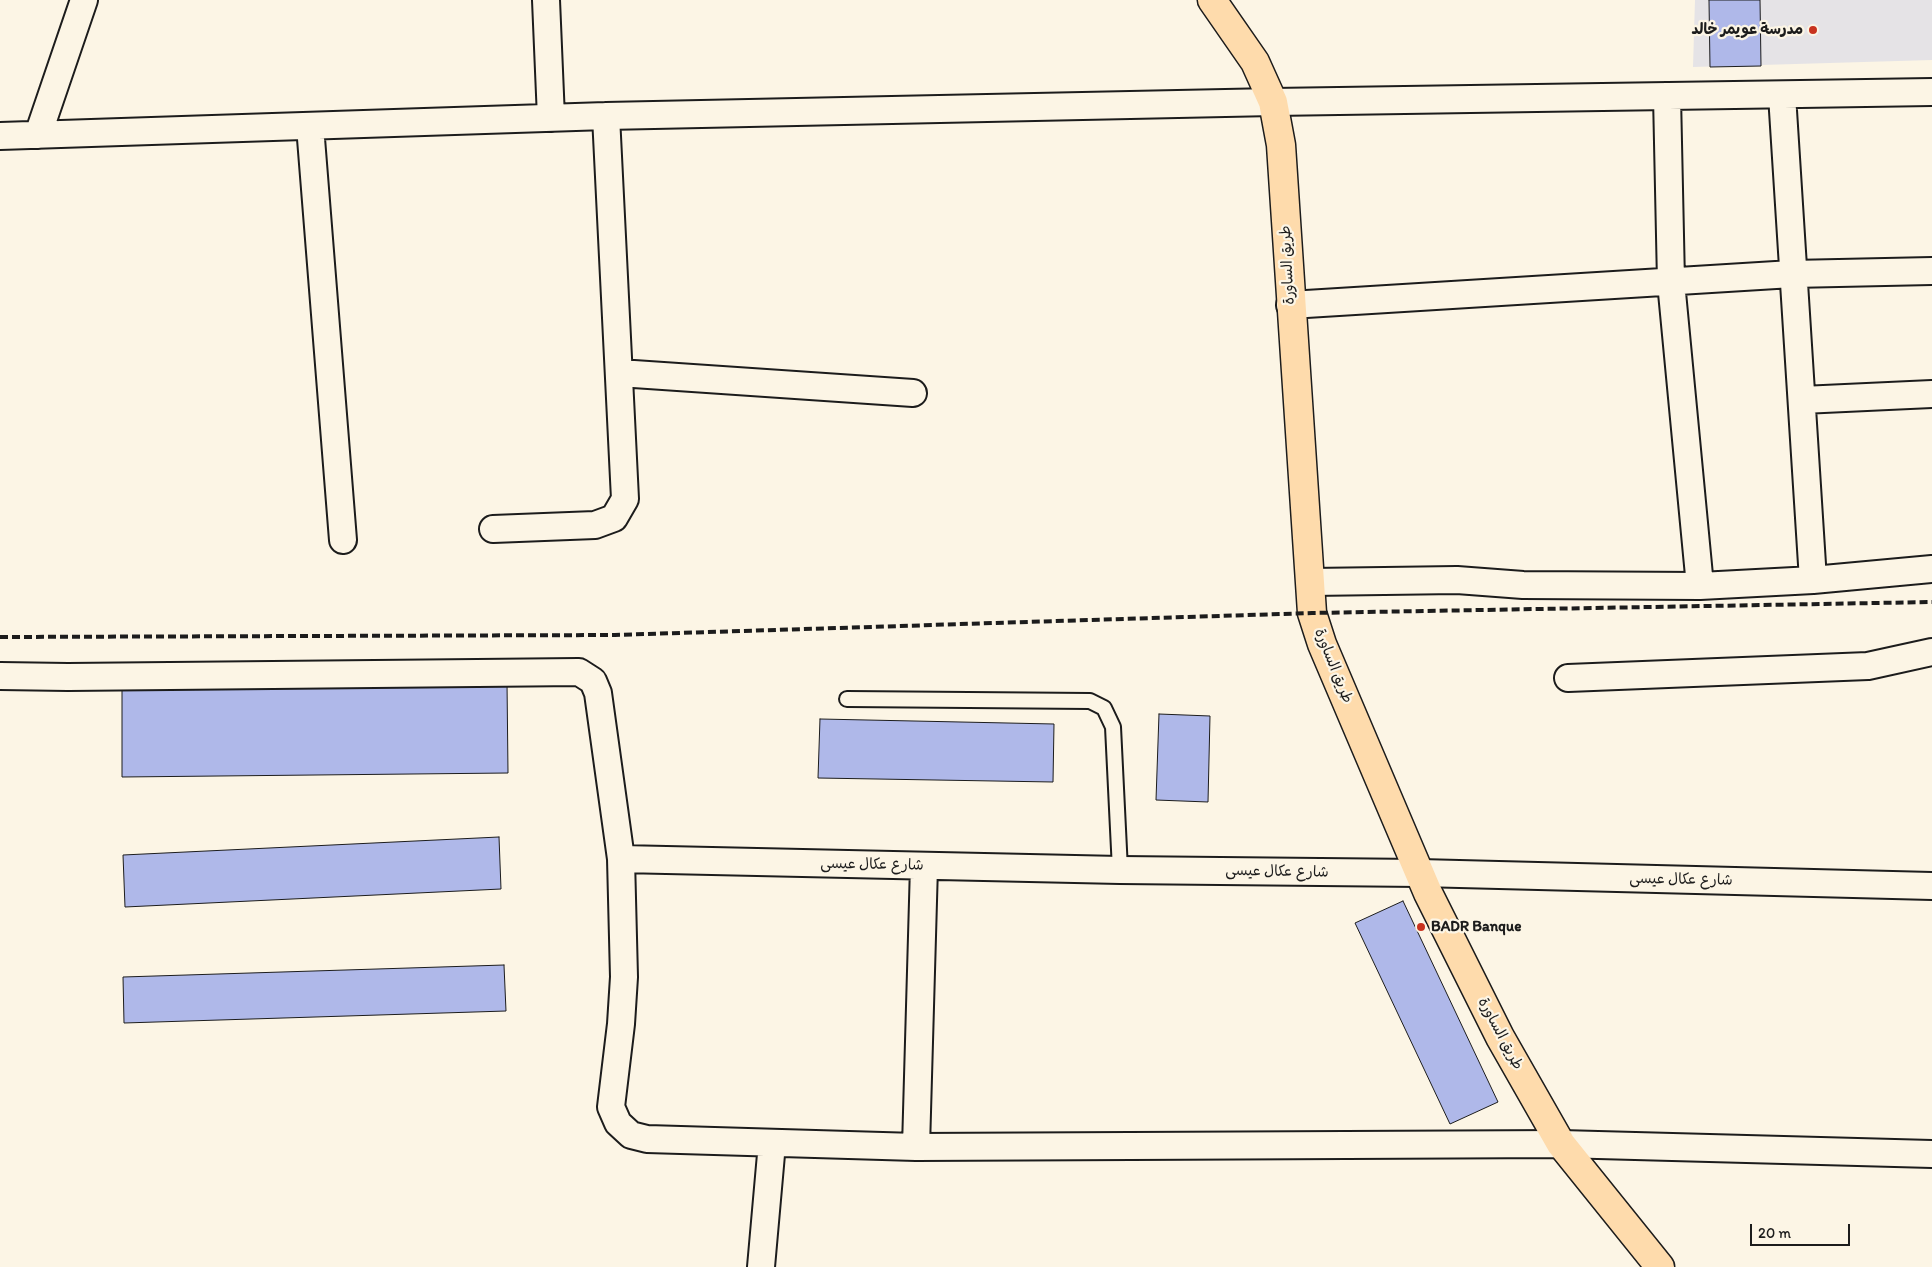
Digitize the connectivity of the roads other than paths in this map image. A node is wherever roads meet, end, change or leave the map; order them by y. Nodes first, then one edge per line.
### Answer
1 (84, 0) edge
2 (546, 0) edge
3 (1212, 0) edge
4 (1932, 92) edge
5 (1782, 95) junction
6 (1667, 96) junction
7 (1273, 102) junction
8 (606, 116) junction
9 (552, 118) junction
10 (310, 126) junction
11 (38, 135) junction
12 (0, 136) edge
13 (1932, 270) edge
14 (1792, 274) junction
15 (1671, 282) junction
16 (1290, 305) junction
17 (619, 373) junction
18 (913, 392) dead end
19 (1932, 394) edge
20 (1802, 400) junction
21 (493, 529) dead end
22 (343, 540) dead end
23 (1932, 569) edge
24 (1814, 580) junction
25 (1311, 582) junction
26 (1700, 586) junction
27 (1932, 652) edge
28 (0, 676) edge
29 (1568, 678) dead end
30 (848, 699) dead end
31 (621, 860) junction
32 (924, 866) junction
33 (1120, 870) junction
34 (1420, 873) junction
35 (1932, 886) edge
36 (1932, 1136) edge
37 (772, 1144) junction
38 (1561, 1144) junction
39 (916, 1147) junction
40 (1932, 1154) edge
41 (1932, 1160) edge
42 (761, 1267) edge
43 (1660, 1267) edge

1 - 11 street
2 - 9 street
3 - 7 main road, طريق الساورة
4 - 5 street
5 - 6 street
5 - 14 street
6 - 7 street
6 - 15 street
7 - 8 street
7 - 16 main road, طريق الساورة
8 - 9 street
8 - 17 street
9 - 10 street
10 - 11 street
10 - 22 street
11 - 12 street
13 - 14 street
14 - 15 street
14 - 20 street
15 - 16 street
15 - 26 street
16 - 25 main road, طريق الساورة
17 - 18 street
17 - 21 street
19 - 20 street
20 - 24 street
23 - 24 street
24 - 26 street
25 - 26 street
25 - 34 main road, طريق الساورة
27 - 29 street
28 - 31 street
30 - 33 lane
31 - 32 street, شارع عكال عيسى
31 - 37 street
32 - 33 street, شارع عكال عيسى
32 - 39 street
33 - 34 street, شارع عكال عيسى
34 - 35 street, شارع عكال عيسى
34 - 38 main road, طريق الساورة
36 - 40 street
37 - 39 street
37 - 42 street
38 - 39 street
38 - 40 street
38 - 43 main road, طريق الساورة
40 - 41 street

